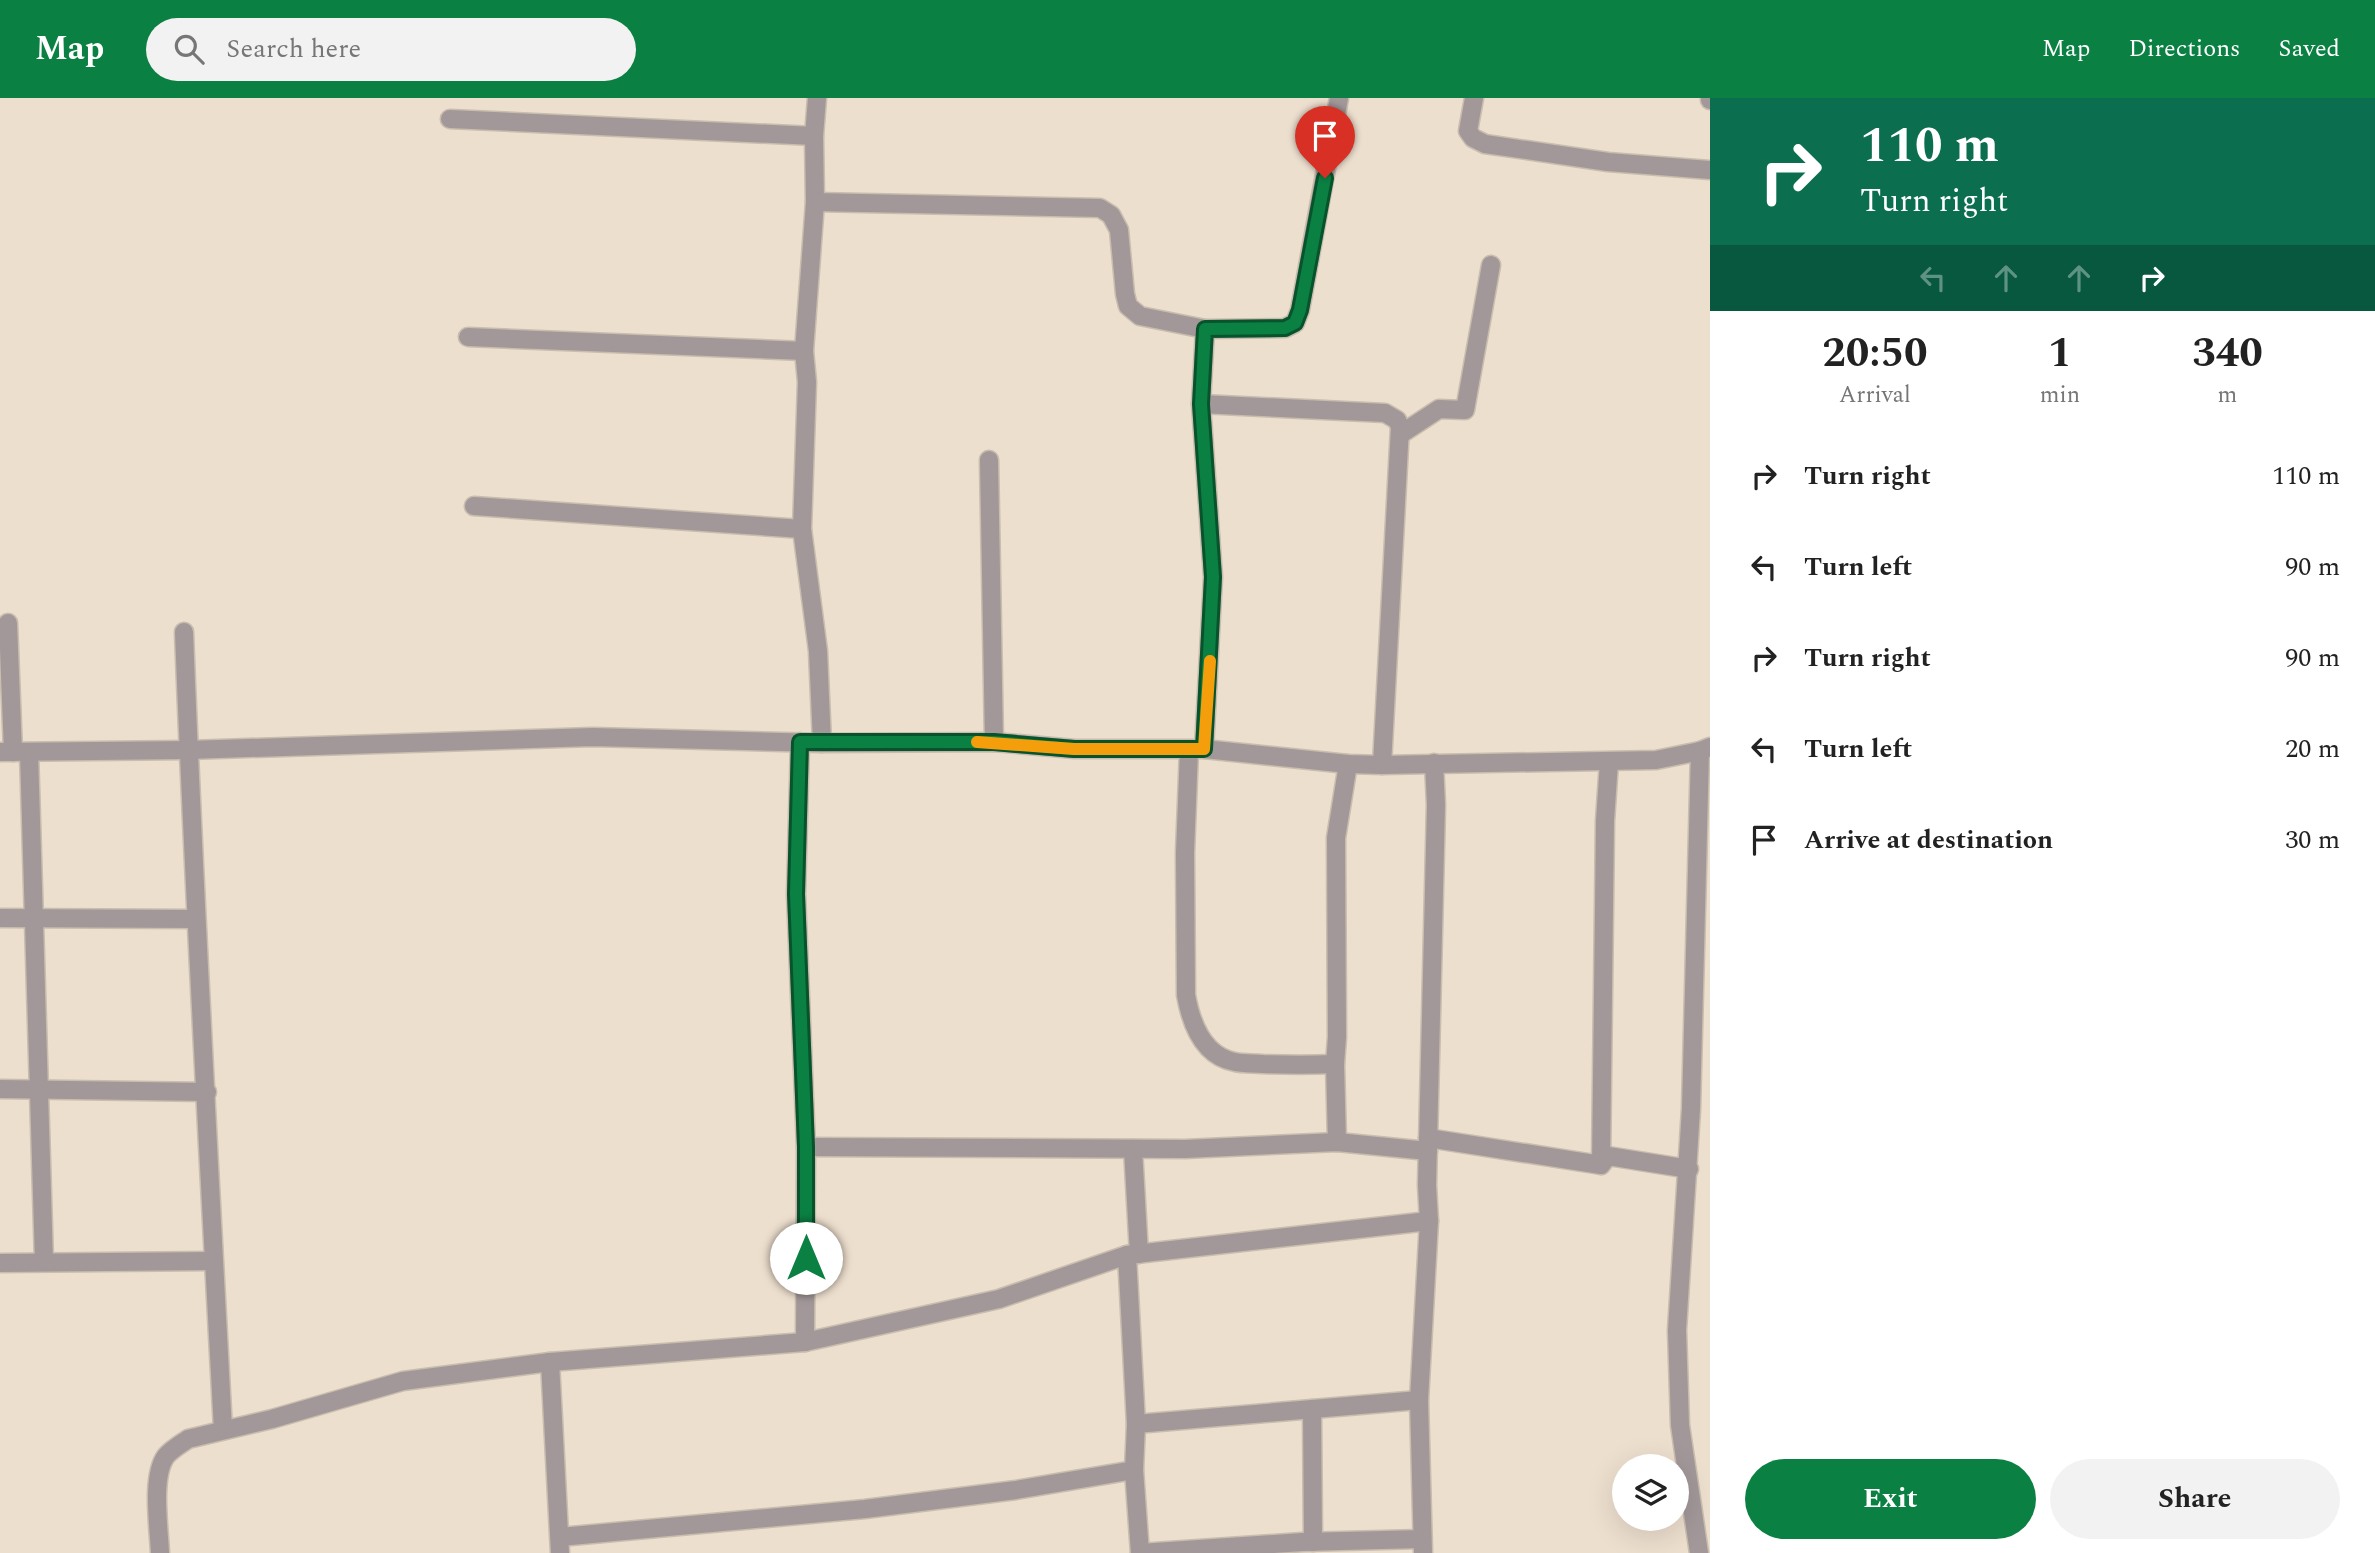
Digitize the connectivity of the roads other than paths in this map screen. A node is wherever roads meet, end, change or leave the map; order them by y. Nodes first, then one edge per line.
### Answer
1 (817, 98) edge
2 (1339, 98) edge
3 (1474, 98) edge
4 (450, 119) dead end
5 (814, 136) junction
6 (1710, 170) edge
7 (815, 202) junction
8 (1491, 265) dead end
9 (1205, 329) junction
10 (468, 338) dead end
11 (804, 351) junction
12 (1201, 404) junction
13 (1401, 434) junction
14 (989, 460) dead end
15 (474, 506) dead end
16 (802, 529) junction
17 (8, 623) dead end
18 (184, 632) dead end
19 (800, 742) junction
20 (994, 742) junction
21 (822, 743) junction
22 (1705, 749) edge
23 (188, 750) junction
24 (1196, 750) junction
25 (14, 752) edge
26 (1608, 762) junction
27 (1434, 763) junction
28 (1348, 764) junction
29 (1382, 765) junction
30 (33, 917) junction
31 (0, 918) edge
32 (195, 919) junction
33 (1335, 1064) junction
34 (0, 1089) edge
35 (39, 1089) junction
36 (207, 1092) junction
37 (1337, 1142) junction
38 (1428, 1145) junction
39 (806, 1147) junction
40 (1133, 1149) junction
41 (1601, 1165) junction
42 (1689, 1169) junction
43 (1429, 1221) junction
44 (1133, 1255) junction
45 (213, 1261) junction
46 (44, 1262) junction
47 (0, 1263) edge
48 (805, 1342) junction
49 (550, 1362) junction
50 (1419, 1400) junction
51 (1311, 1409) junction
52 (1136, 1424) junction
53 (223, 1430) junction
54 (1134, 1470) junction
55 (1313, 1542) junction
56 (560, 1545) edge
57 (1423, 1546) edge
58 (160, 1553) edge
59 (1140, 1553) edge
60 (1699, 1553) edge

1 - 5 street
2 - 9 street
3 - 6 street
4 - 5 street
5 - 7 street
7 - 9 street
7 - 11 street
8 - 13 street
9 - 12 street
10 - 11 street
11 - 16 street
12 - 13 street
12 - 24 street
13 - 29 street
14 - 20 street
15 - 16 street
16 - 21 street
17 - 25 street
18 - 23 street
19 - 21 street
19 - 23 street
19 - 39 street
20 - 21 street
20 - 24 street
22 - 26 street
22 - 42 street
23 - 25 street
23 - 32 street
24 - 28 street
24 - 33 street
25 - 30 street
26 - 27 street
26 - 41 street
27 - 29 street
27 - 38 street
28 - 29 street
28 - 33 street
30 - 31 street
30 - 32 street
30 - 35 street
32 - 36 street
33 - 37 street
34 - 35 street
35 - 36 street
35 - 46 street
36 - 45 street
37 - 38 street
37 - 40 street
38 - 41 street
38 - 43 street
39 - 40 street
39 - 48 street
40 - 44 street
41 - 42 street
42 - 60 street
43 - 44 street
43 - 50 street
44 - 48 street
44 - 52 street
45 - 46 street
45 - 53 street
46 - 47 street
48 - 49 street
49 - 53 street
49 - 56 street
50 - 51 street
50 - 57 street
51 - 52 street
51 - 55 street
52 - 54 street
53 - 58 street
54 - 56 street
54 - 59 street
55 - 57 street
55 - 59 street

